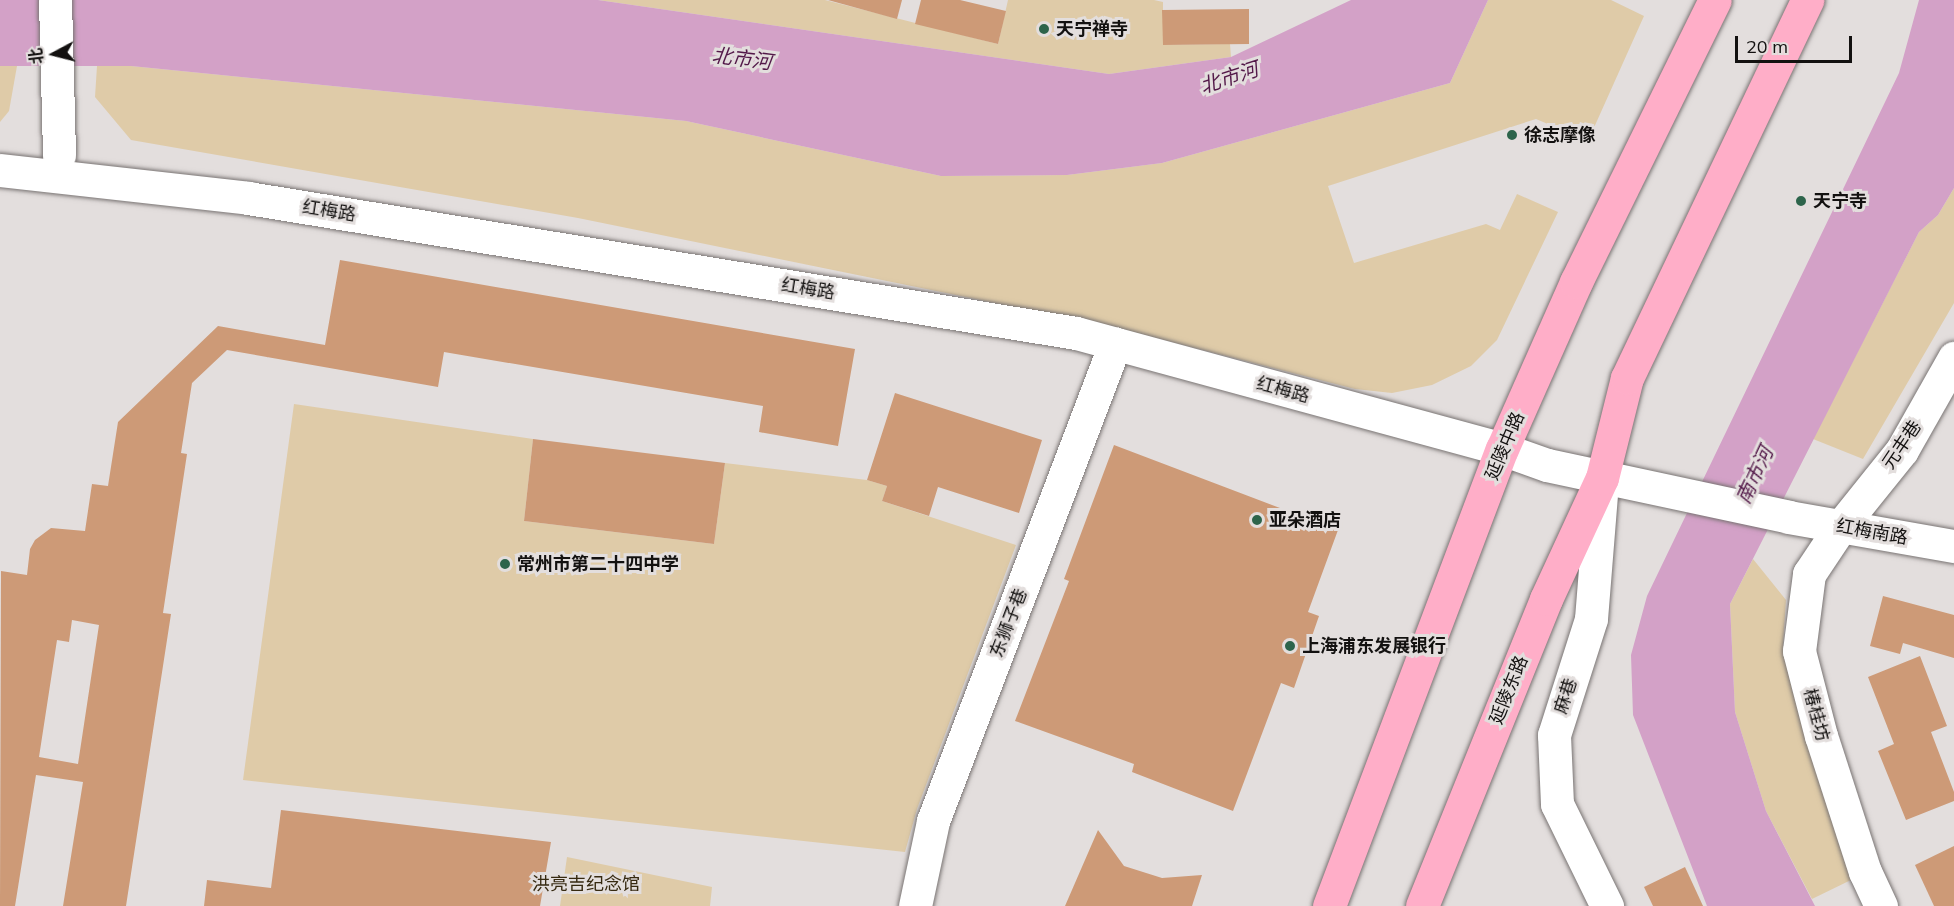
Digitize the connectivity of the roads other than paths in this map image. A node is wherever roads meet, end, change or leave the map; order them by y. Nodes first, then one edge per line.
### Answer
1 (55, 0) edge
2 (1715, 0) edge
3 (1807, 0) edge
4 (59, 155) dead end
5 (0, 170) edge
6 (1115, 344) junction
7 (1954, 358) edge
8 (1502, 449) junction
9 (1602, 478) junction
10 (1841, 526) junction
11 (1954, 546) edge
12 (915, 906) edge
13 (1329, 906) edge
14 (1422, 906) edge
15 (1607, 906) edge
16 (1881, 906) edge

1 - 4 street
2 - 8 main road, 延陵中路
3 - 9 main road
5 - 6 street, 红梅路
6 - 8 street, 红梅路
6 - 12 street, 东狮子巷
7 - 10 street, 元丰巷
8 - 9 street, 红梅路
8 - 13 main road, 延陵中路
9 - 10 street, 红梅南路
9 - 14 main road, 延陵东路
9 - 15 street, 麻巷
10 - 11 street, 红梅南路
10 - 16 street, 椿桂坊

